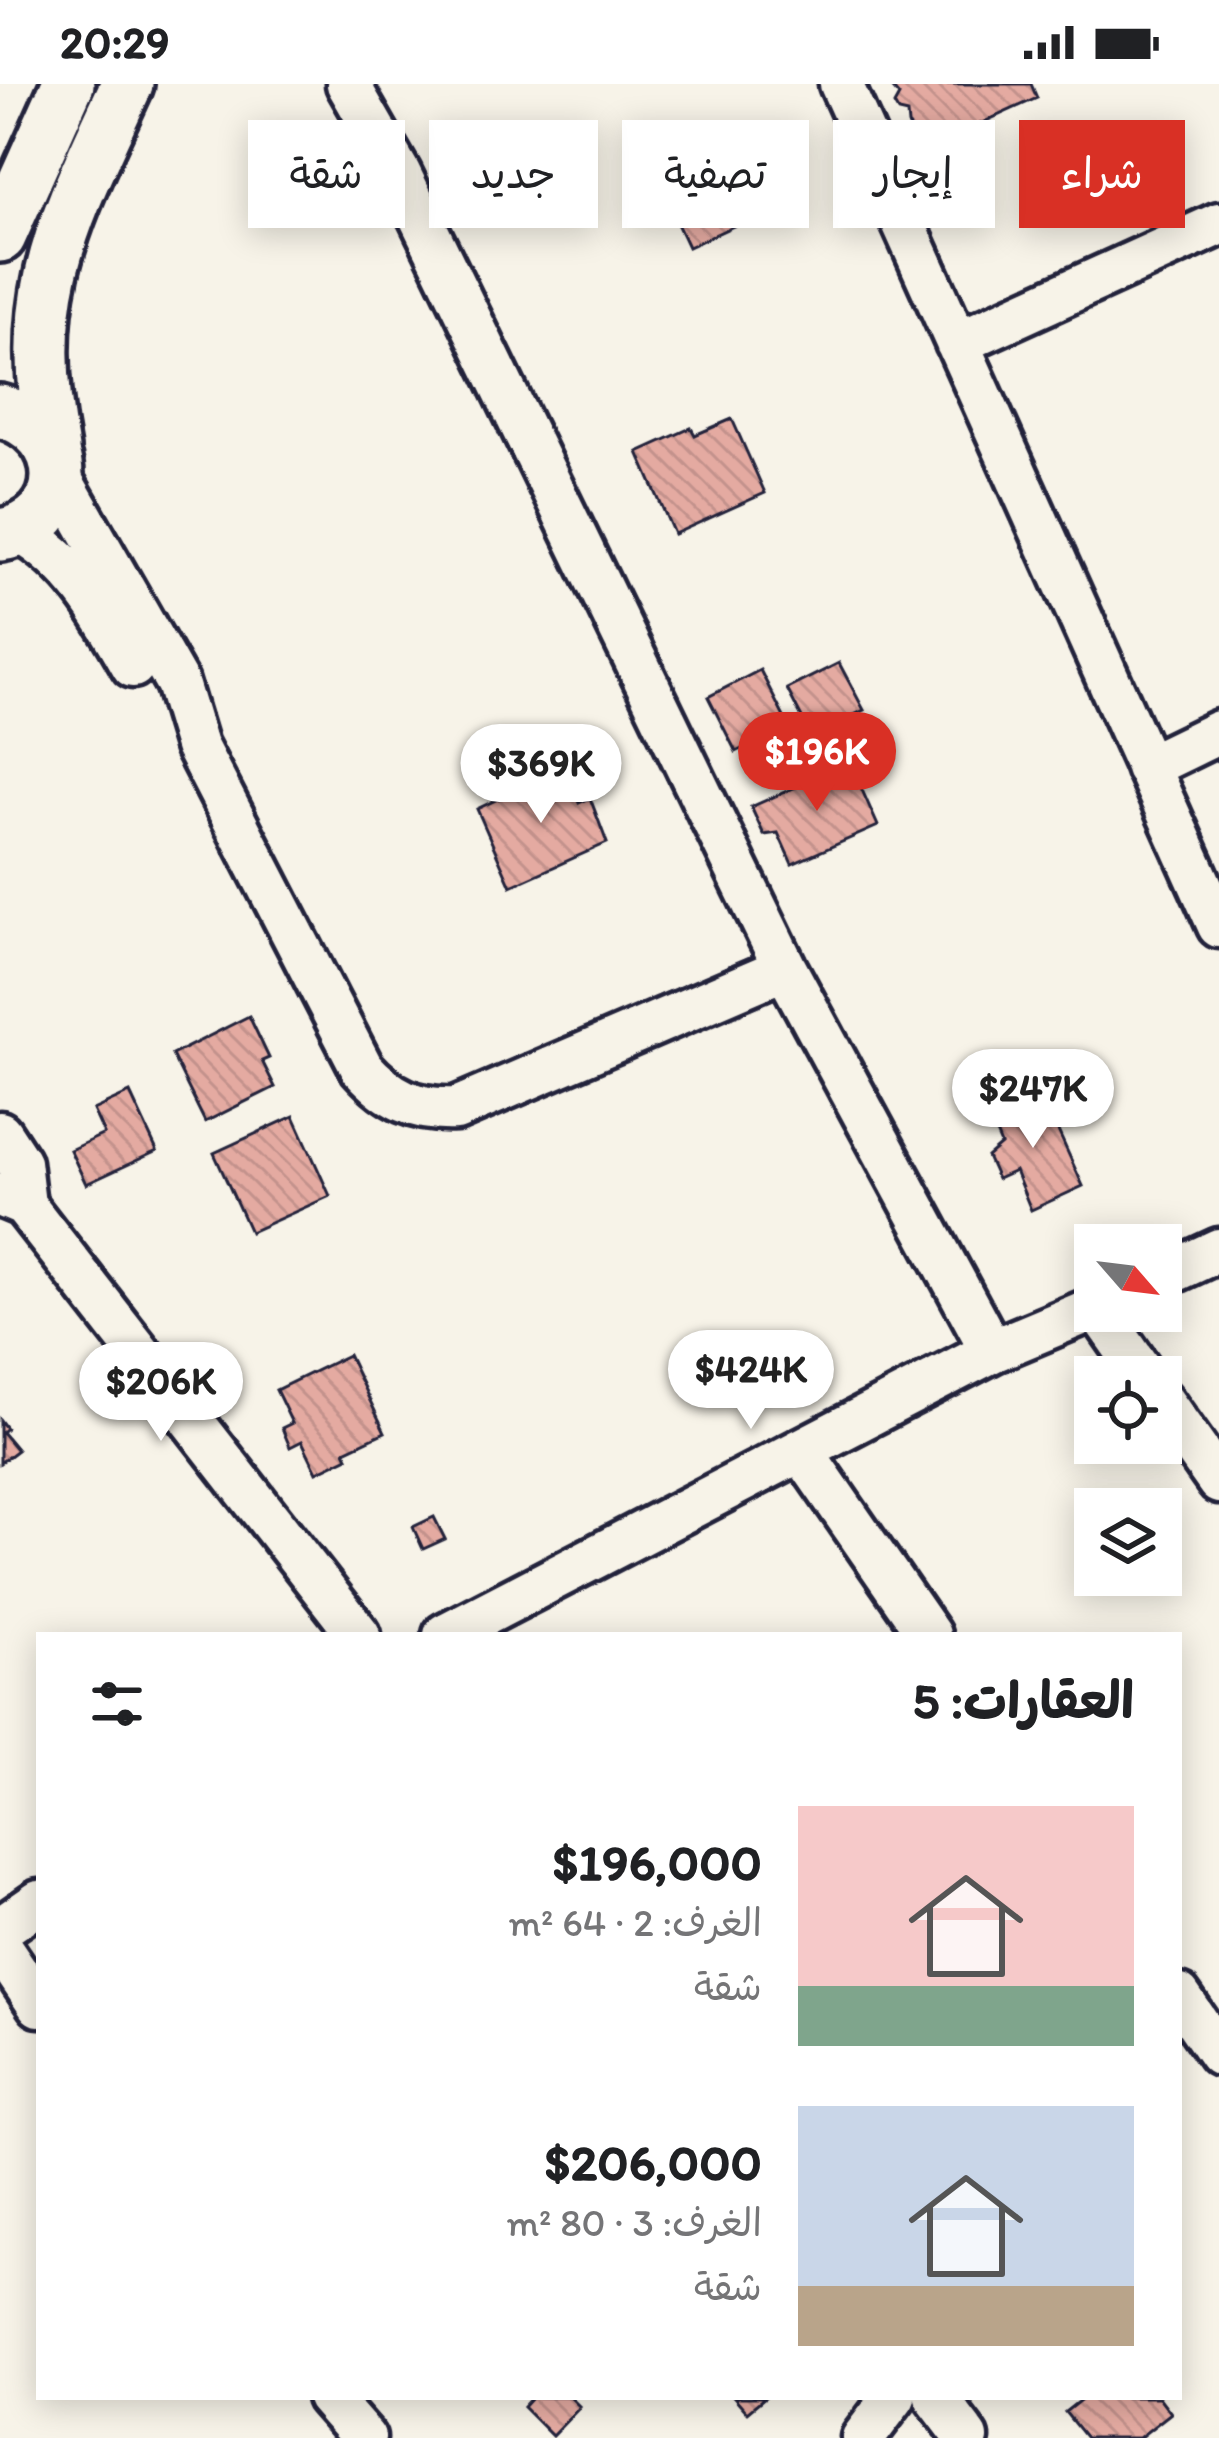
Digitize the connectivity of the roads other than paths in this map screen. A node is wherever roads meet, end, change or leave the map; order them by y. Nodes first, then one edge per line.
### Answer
1 (68, 84) edge
2 (127, 84) edge
3 (348, 84) edge
4 (841, 84) edge
5 (1219, 224) edge
6 (0, 236) edge
7 (957, 344) junction
8 (0, 411) edge
9 (55, 461) junction
10 (9, 539) edge
11 (1219, 732) edge
12 (196, 746) junction
13 (1147, 767) junction
14 (1219, 926) edge
15 (785, 968) junction
16 (0, 1132) edge
17 (12, 1200) edge
18 (1219, 1250) edge
19 (1182, 1267) edge
20 (1074, 1318) edge
21 (992, 1351) junction
22 (1182, 1430) edge
23 (801, 1450) junction
24 (1219, 1483) edge
25 (357, 1632) edge
26 (451, 1632) edge
27 (927, 1632) edge
28 (36, 1904) edge
29 (0, 1929) edge
30 (0, 1947) edge
31 (1182, 2000) edge
32 (36, 2001) edge
33 (1219, 2054) edge
34 (331, 2400) edge
35 (892, 2400) edge
36 (938, 2400) edge
37 (364, 2438) edge
38 (863, 2438) edge
39 (968, 2438) edge

1 - 6 street
2 - 9 street
3 - 15 street
4 - 7 street
5 - 7 street
7 - 13 street
8 - 9 street
9 - 10 street
9 - 12 street
10 - 12 street
11 - 13 street
12 - 15 street
13 - 14 street
15 - 21 street
16 - 17 street
17 - 25 street
18 - 19 street
20 - 21 street
21 - 23 street
22 - 24 street
23 - 26 street
23 - 27 street
28 - 29 street
30 - 32 street
31 - 33 street
34 - 37 street
35 - 38 street
36 - 39 street

